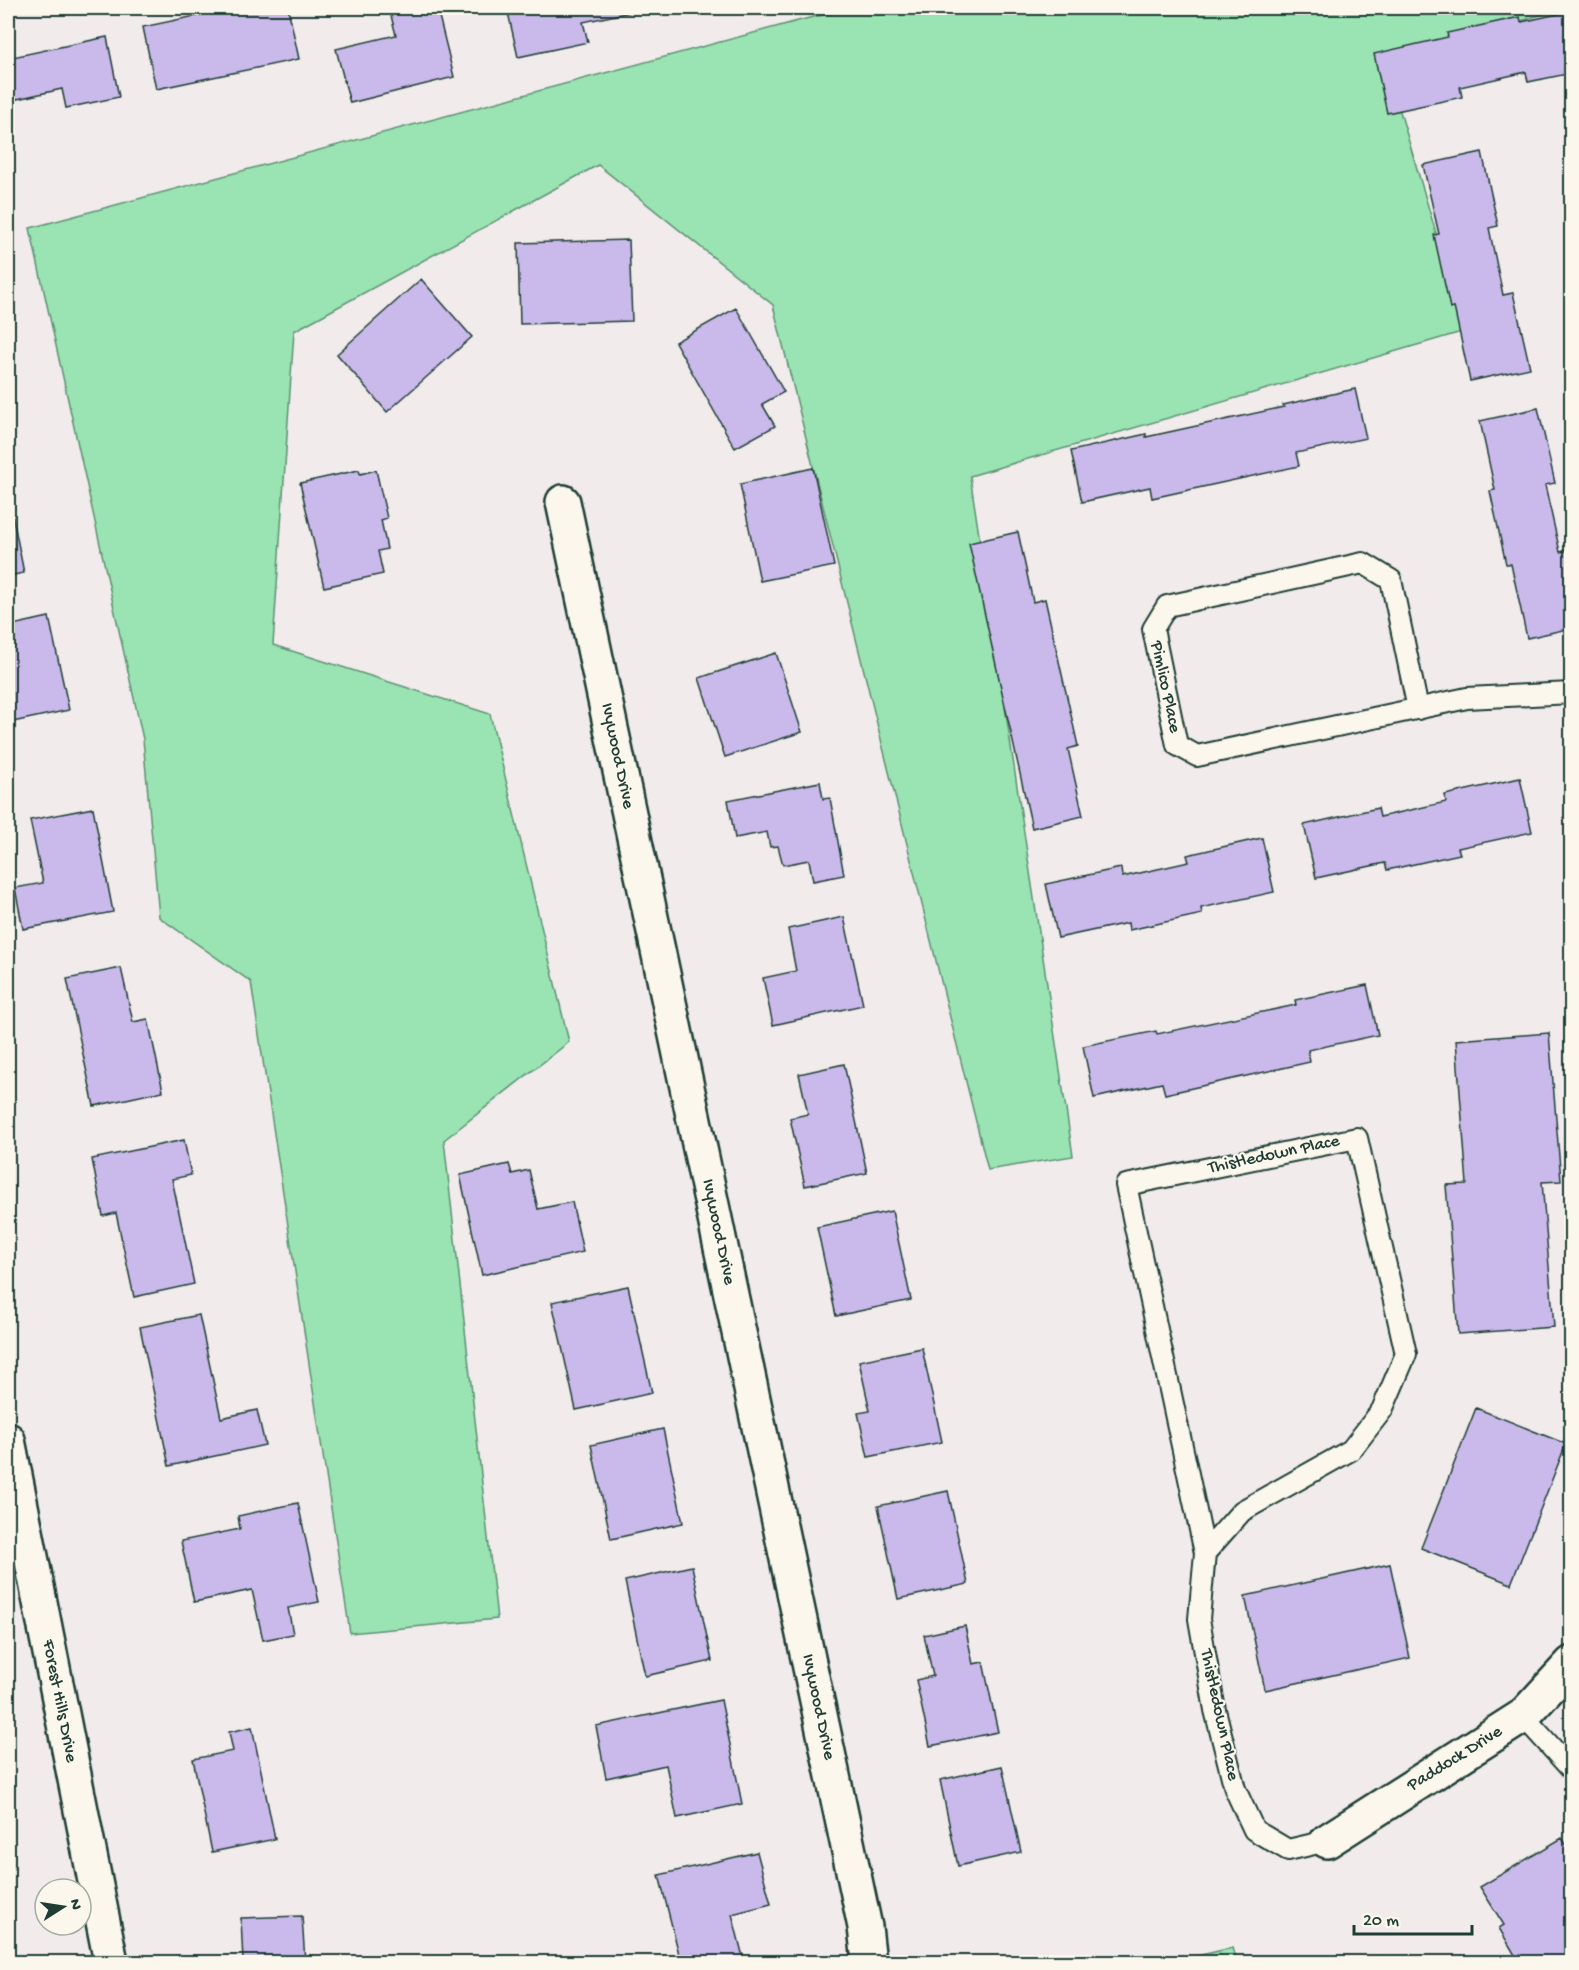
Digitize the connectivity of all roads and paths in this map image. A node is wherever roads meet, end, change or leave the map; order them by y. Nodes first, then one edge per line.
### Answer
1 (563, 501) dead end
2 (1572, 693) edge
3 (1418, 709) junction
4 (8, 1440) edge
5 (1205, 1553) junction
6 (1572, 1663) edge
7 (1523, 1716) junction
8 (1572, 1770) edge
9 (1327, 1841) joint
10 (111, 1962) edge
11 (869, 1962) edge

1 - 11 street, Ivywood Drive
2 - 3 lane, Pimlico Place
3 - 3 lane, Pimlico Place
4 - 10 street, Forest Hills Drive
5 - 5 lane, Thistledown Place
5 - 9 lane, Thistledown Place
6 - 7 street, Paddock Drive
7 - 8 lane
7 - 9 street, Paddock Drive

